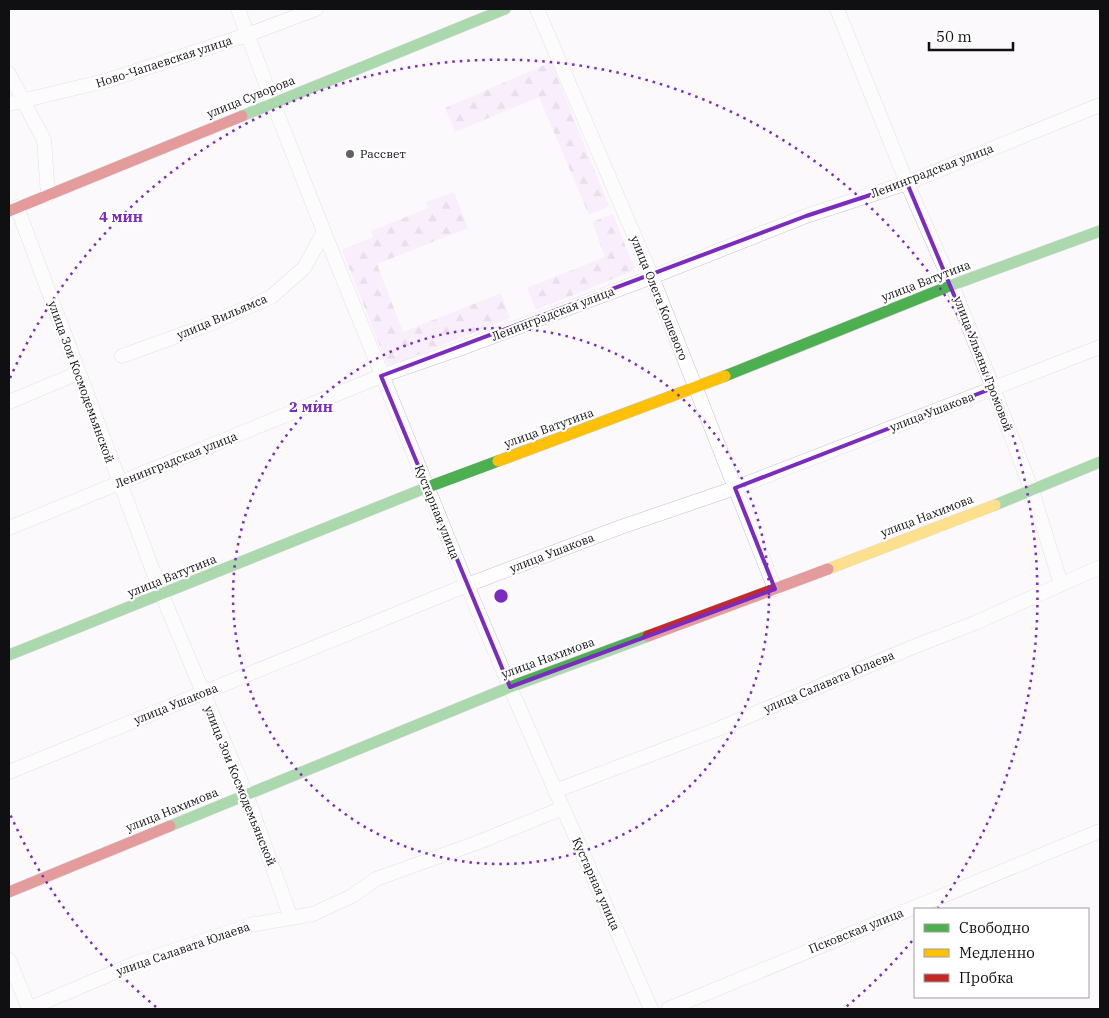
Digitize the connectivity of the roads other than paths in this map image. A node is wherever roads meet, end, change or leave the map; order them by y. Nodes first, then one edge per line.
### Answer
1 (238, 9) edge
2 (316, 9) edge
3 (505, 9) edge
4 (537, 9) edge
5 (837, 9) edge
6 (248, 35) junction
7 (9, 74) edge
8 (24, 101) junction
9 (273, 103) junction
10 (9, 104) edge
11 (1100, 105) edge
12 (907, 183) junction
13 (48, 195) junction
14 (13, 209) edge
15 (1100, 231) edge
16 (324, 232) junction
17 (652, 277) junction
18 (952, 285) junction
19 (1100, 347) edge
20 (122, 356) dead end
21 (78, 373) junction
22 (381, 376) junction
23 (695, 388) junction
24 (993, 388) junction
25 (9, 402) edge
26 (1100, 462) edge
27 (119, 484) junction
28 (428, 487) junction
29 (735, 488) junction
30 (1032, 491) junction
31 (9, 528) edge
32 (1100, 567) edge
33 (1061, 584) junction
34 (467, 585) junction
35 (775, 589) junction
36 (162, 595) junction
37 (9, 655) edge
38 (510, 687) junction
39 (203, 694) junction
40 (9, 772) edge
41 (556, 791) junction
42 (246, 794) junction
43 (563, 808) junction
44 (1100, 831) edge
45 (9, 892) edge
46 (291, 918) junction
47 (9, 960) edge
48 (28, 1009) edge
49 (651, 1009) edge
50 (668, 1009) edge

1 - 6 street, Кустарная улица
2 - 6 street, Ново-Чапаевская улица
3 - 9 street, улица Суворова
4 - 17 street, улица Олега Кошевого
5 - 12 street, улица Ульяны Громовой
6 - 8 street, Ново-Чапаевская улица
6 - 9 street, Кустарная улица
7 - 8 street
8 - 10 street, Ново-Чапаевская улица
8 - 13 street
9 - 13 street, улица Суворова
9 - 16 street, Кустарная улица
11 - 12 street, Ленинградская улица
12 - 17 street, Ленинградская улица
12 - 18 street, улица Ульяны Громовой
13 - 14 street, улица Суворова
14 - 21 street, улица Зои Космодемьянской
15 - 18 street, улица Ватутина
16 - 20 street, улица Вильямса
16 - 22 street, Кустарная улица
17 - 22 street, Ленинградская улица
17 - 23 street, улица Олега Кошевого
18 - 23 street, улица Ватутина
18 - 24 street, улица Ульяны Громовой
19 - 24 street, улица Ушакова
21 - 25 street
21 - 27 street, улица Зои Космодемьянской
22 - 27 street, Ленинградская улица
22 - 28 street, Кустарная улица
23 - 28 street, улица Ватутина
23 - 29 street, улица Олега Кошевого
24 - 29 street, улица Ушакова
24 - 30 street, улица Ульяны Громовой
26 - 30 street, улица Нахимова
27 - 31 street, Ленинградская улица
27 - 36 street, улица Зои Космодемьянской
28 - 34 street, Кустарная улица
28 - 36 street, улица Ватутина
29 - 34 street, улица Ушакова
29 - 35 street, улица Олега Кошевого
30 - 33 street, улица Ульяны Громовой
30 - 35 street, улица Нахимова
32 - 33 street, улица Салавата Юлаева
33 - 41 street, улица Салавата Юлаева
34 - 38 street, Кустарная улица
34 - 39 street, улица Ушакова
35 - 38 street, улица Нахимова
36 - 37 street, улица Ватутина
36 - 39 street, улица Зои Космодемьянской
38 - 41 street, Кустарная улица
38 - 42 street, улица Нахимова
39 - 40 street, улица Ушакова
39 - 42 street, улица Зои Космодемьянской
41 - 43 street, Кустарная улица
42 - 45 street, улица Нахимова
42 - 46 street, улица Зои Космодемьянской
43 - 46 street, улица Салавата Юлаева
43 - 49 street, Кустарная улица
44 - 50 street, Псковская улица
46 - 48 street, улица Салавата Юлаева
47 - 48 street

